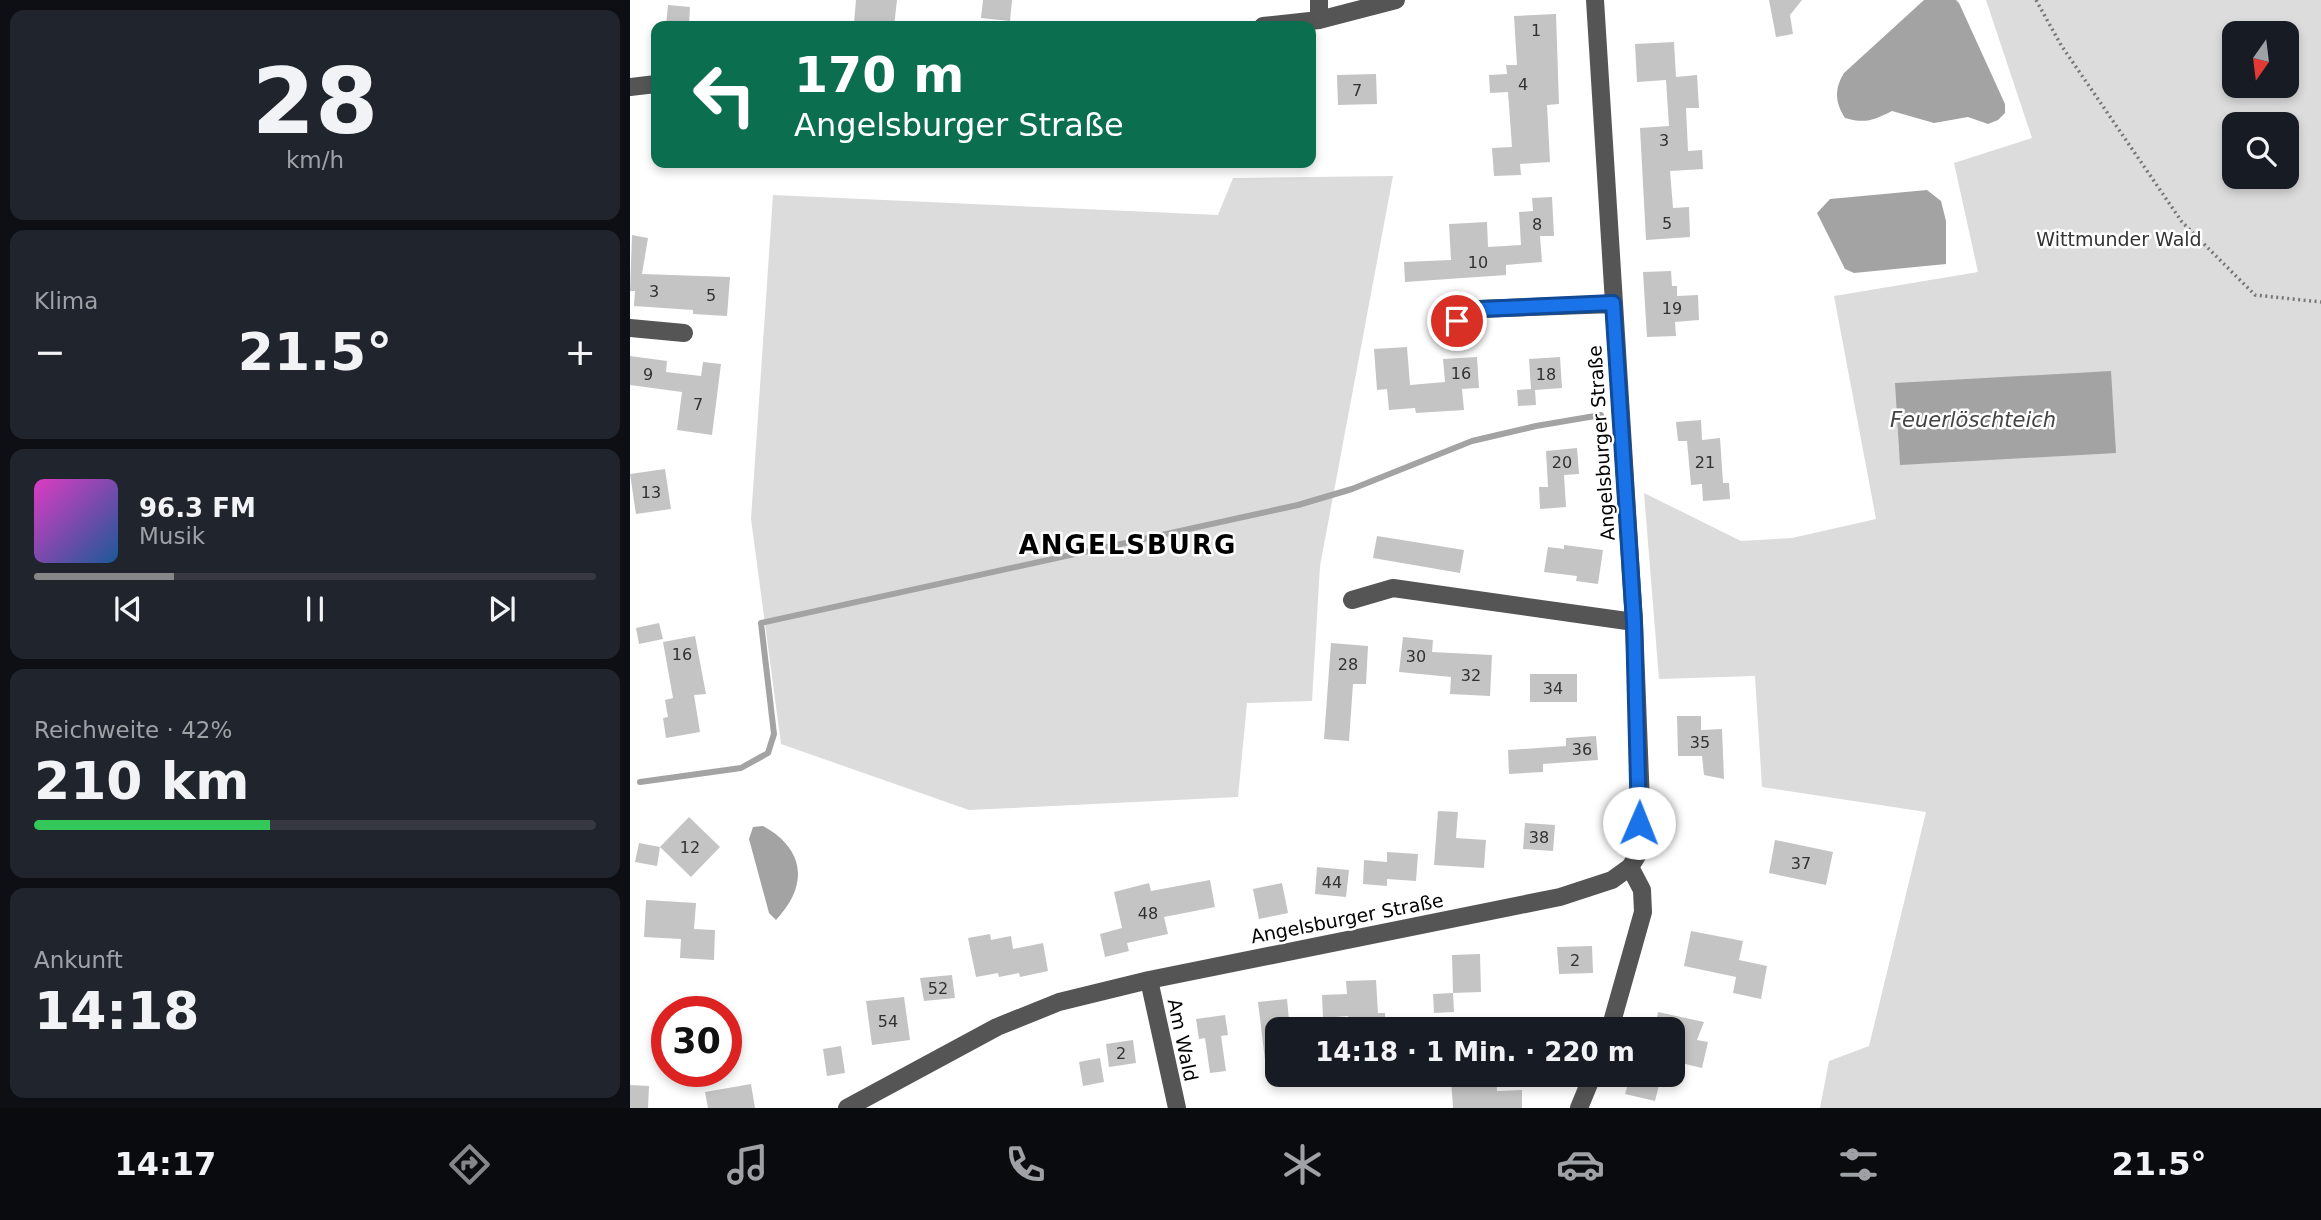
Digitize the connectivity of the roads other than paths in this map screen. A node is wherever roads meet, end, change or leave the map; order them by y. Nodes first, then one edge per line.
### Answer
1 (1319, 0) edge
2 (1396, 0) edge
3 (1595, 0) edge
4 (1319, 20) junction
5 (1310, 21) edge
6 (651, 85) edge
7 (630, 87) edge
8 (1613, 303) junction
9 (1457, 321) dead end
10 (630, 328) edge
11 (684, 333) dead end
12 (1352, 600) dead end
13 (1634, 622) junction
14 (1630, 867) junction
15 (1149, 980) junction
16 (1613, 1017) edge
17 (1588, 1087) edge
18 (847, 1108) edge
19 (1177, 1108) edge
20 (1579, 1108) edge

1 - 4 street
2 - 4 street
3 - 8 street, Angelsburger Straße
4 - 5 street
6 - 7 street
8 - 9 street
8 - 13 street, Angelsburger Straße
10 - 11 street
12 - 13 street
13 - 14 street, Angelsburger Straße
14 - 15 street, Angelsburger Straße
14 - 16 street
15 - 18 street, Angelsburger Straße
15 - 19 street, Am Wald
17 - 20 street

